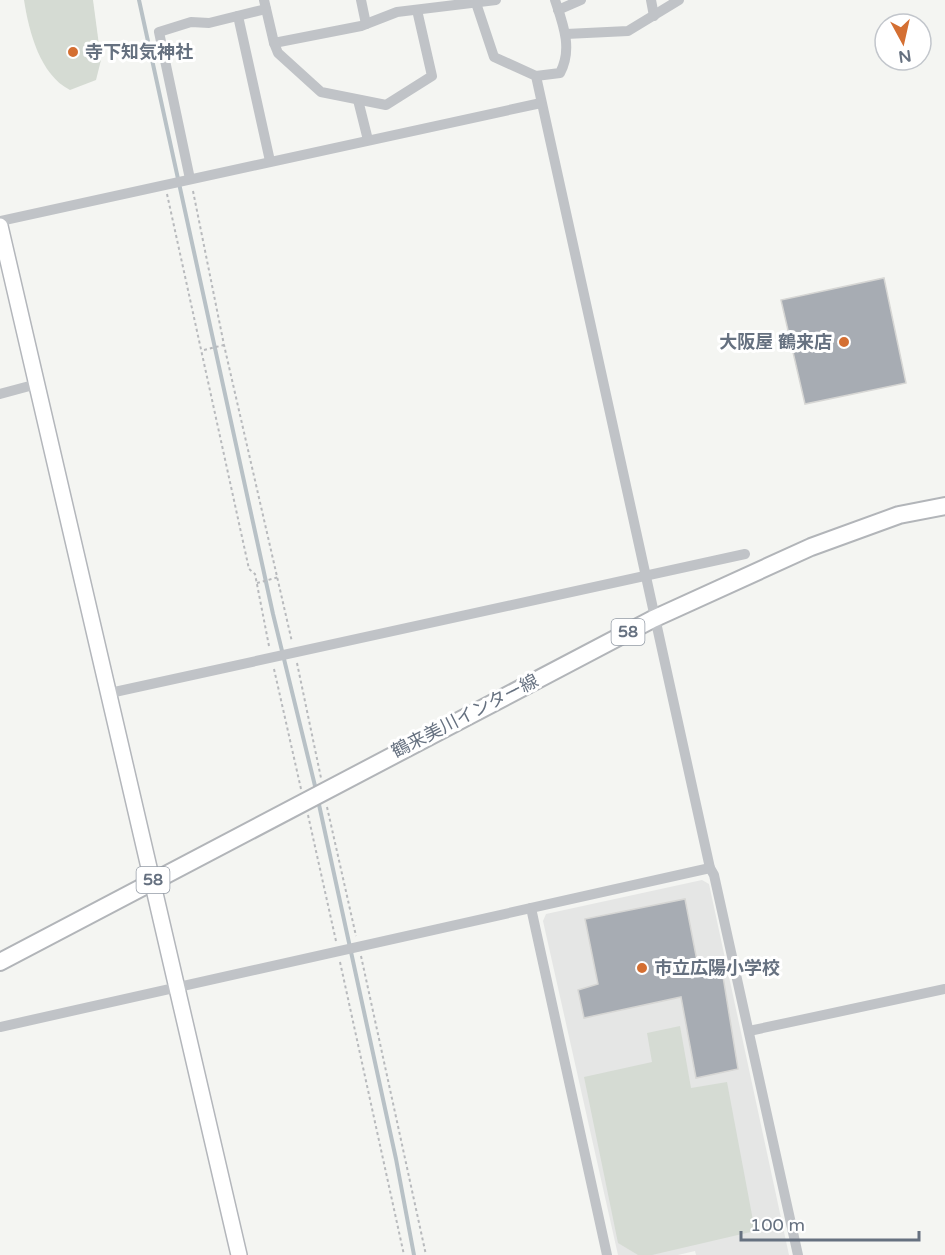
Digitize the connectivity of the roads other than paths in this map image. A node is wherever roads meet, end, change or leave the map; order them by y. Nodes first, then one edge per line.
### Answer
1 (361, 0) edge
2 (496, 0) edge
3 (581, 0) edge
4 (651, 0) edge
5 (679, 0) edge
6 (475, 1) edge
7 (265, 5) edge
8 (557, 5) edge
9 (417, 10) junction
10 (238, 16) junction
11 (654, 16) junction
12 (366, 24) junction
13 (566, 34) junction
14 (273, 44) junction
15 (536, 76) junction
16 (358, 100) junction
17 (542, 103) junction
18 (368, 140) junction
19 (270, 161) junction
20 (178, 181) junction
21 (0, 221) edge
22 (0, 226) edge
23 (3, 250) edge
24 (37, 384) junction
25 (0, 394) edge
26 (945, 506) edge
27 (745, 554) dead end
28 (645, 574) junction
29 (653, 618) junction
30 (110, 693) junction
31 (710, 868) junction
32 (153, 880) junction
33 (531, 908) junction
34 (0, 962) edge
35 (178, 986) junction
36 (945, 989) edge
37 (0, 1027) edge
38 (749, 1031) junction
39 (239, 1255) edge
40 (607, 1255) edge
41 (798, 1255) edge

1 - 12 street
2 - 6 street
3 - 8 street
4 - 11 street
5 - 11 street
6 - 9 street
6 - 15 street
7 - 10 street
7 - 14 street
8 - 13 street
9 - 12 street
9 - 16 street
10 - 19 street
10 - 20 street
11 - 13 street
12 - 14 street
13 - 15 street
14 - 16 street
15 - 17 street
16 - 18 street
17 - 18 street
17 - 28 street
18 - 19 street
19 - 20 street
20 - 21 street
22 - 23 street
23 - 24 street
24 - 25 street
24 - 30 street
26 - 29 main road, 鶴来美川インター線 / 58
27 - 28 street
28 - 29 street
28 - 30 street
29 - 31 street
29 - 32 main road, 鶴来美川インター線 / 58
30 - 32 street
31 - 33 street
31 - 38 street
32 - 34 main road, 鶴来美川インター線 / 58
32 - 35 street
33 - 35 street
33 - 40 street
35 - 37 street
35 - 39 street
36 - 38 street
38 - 41 street

